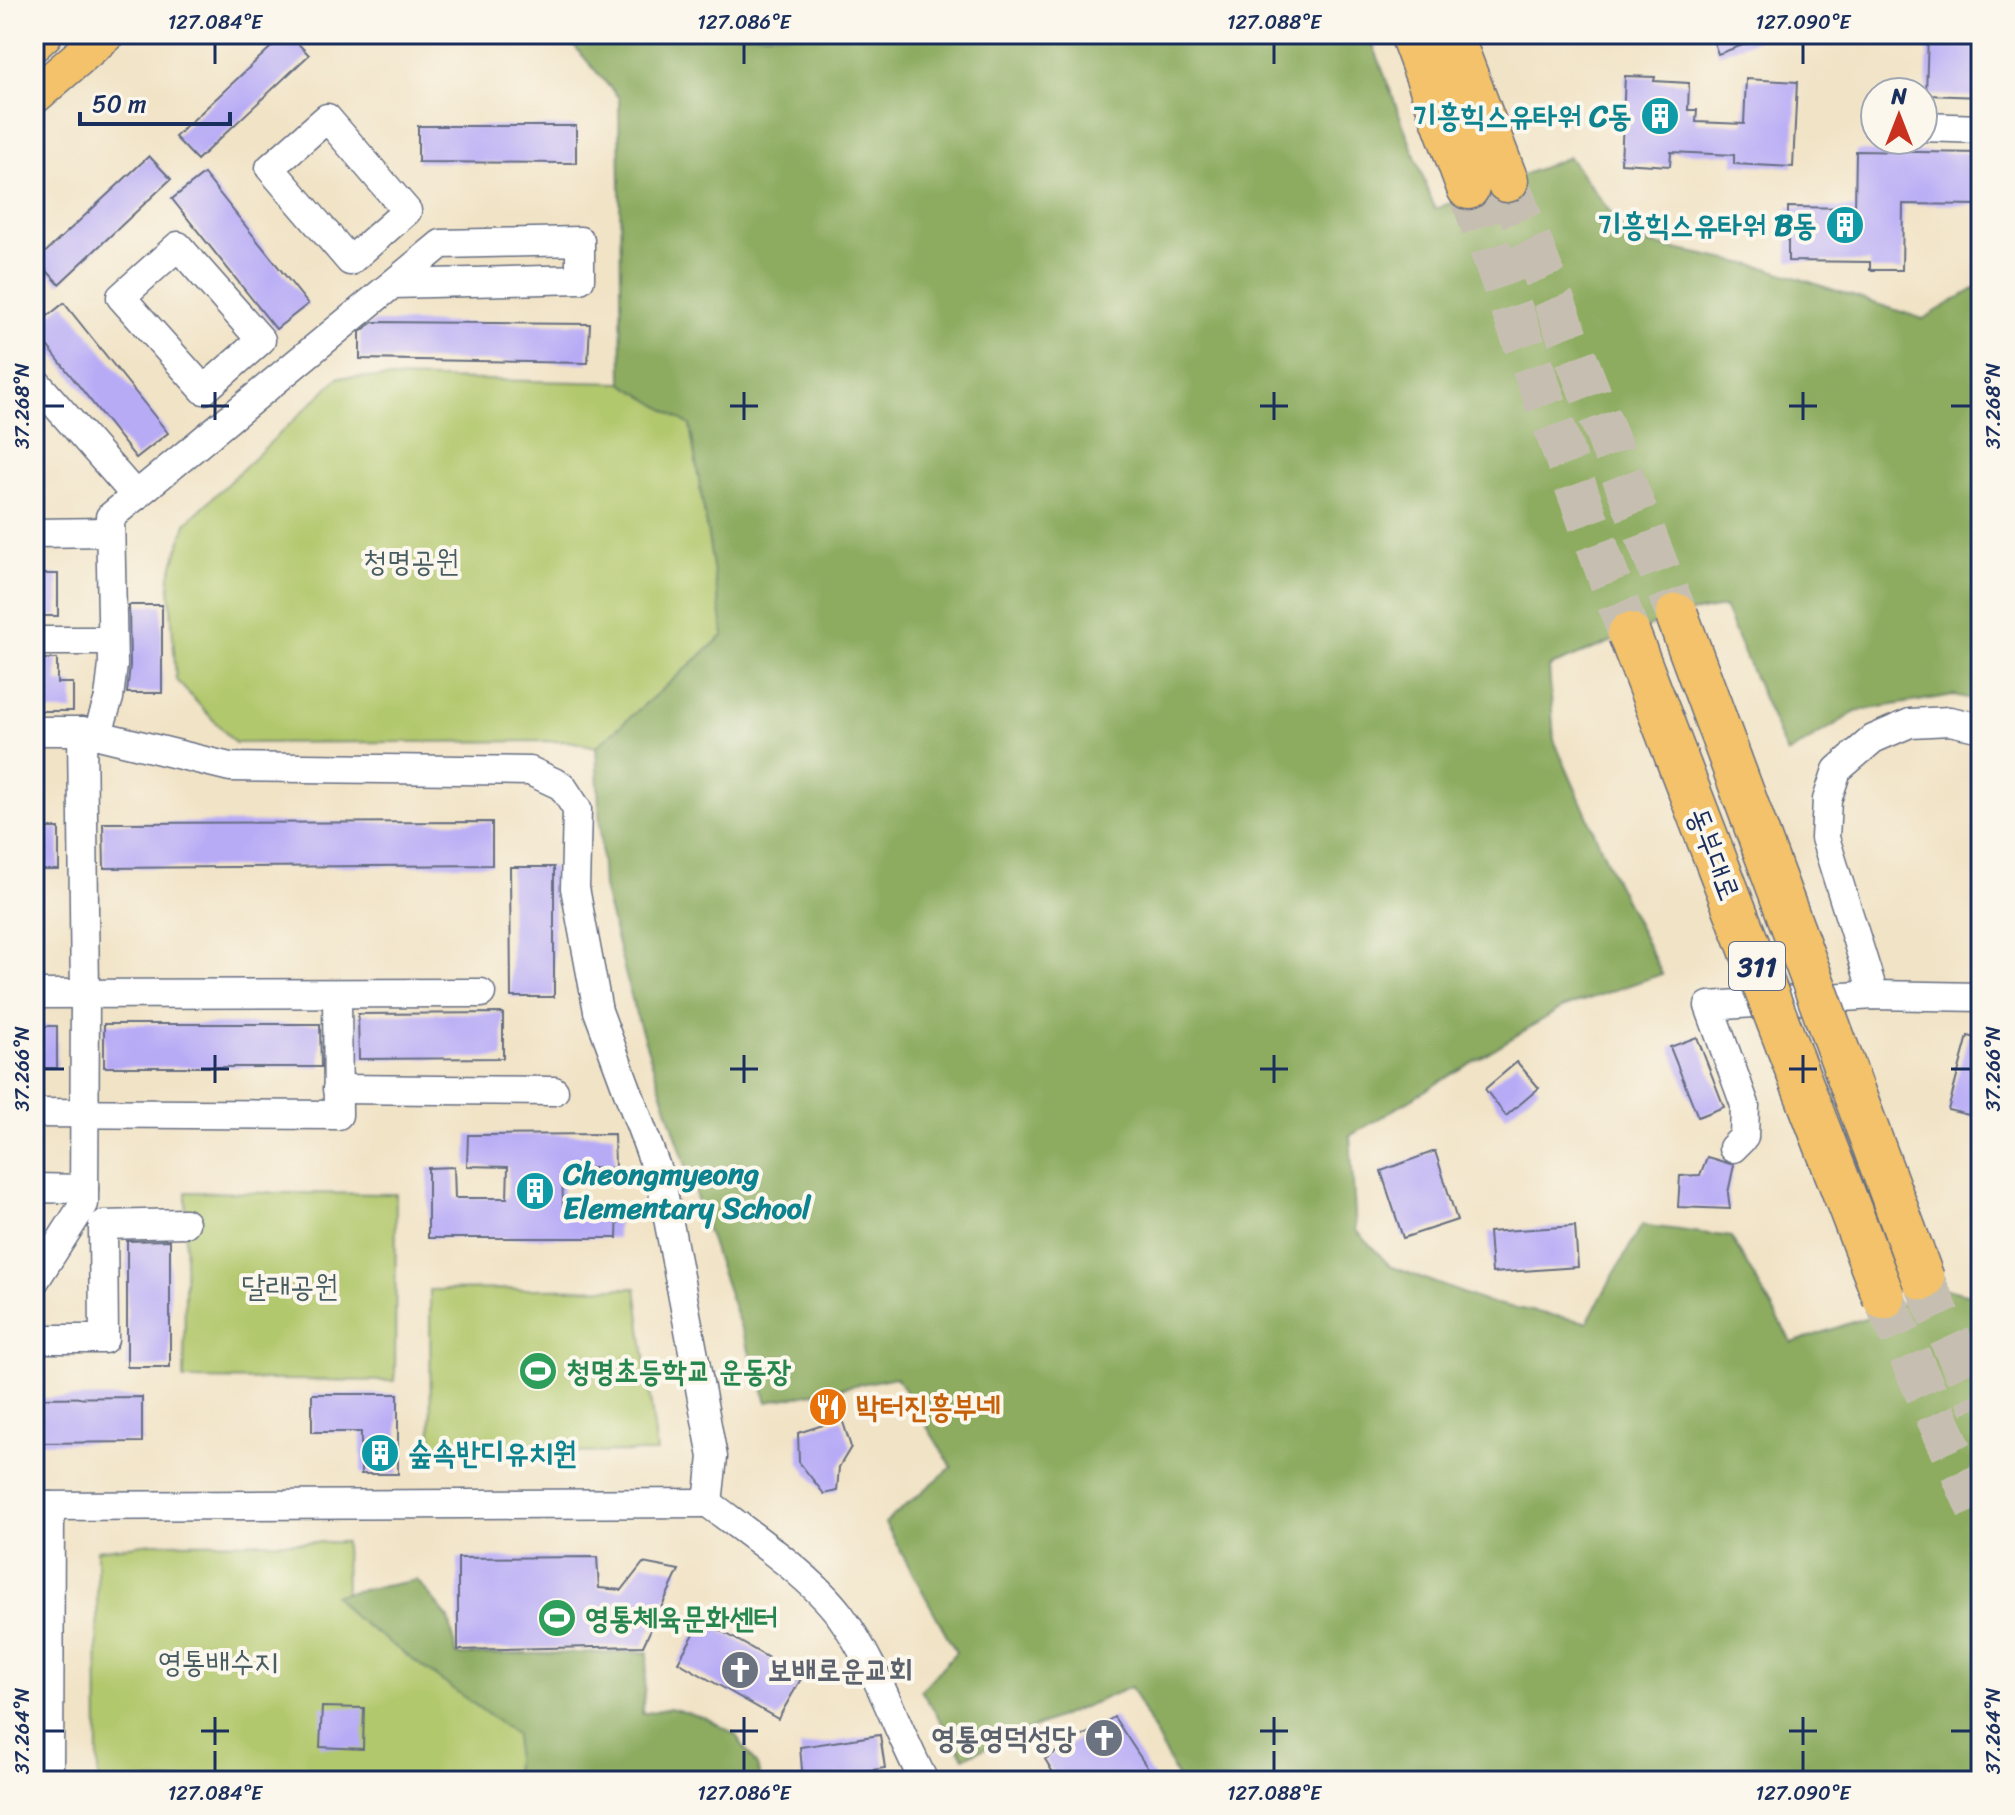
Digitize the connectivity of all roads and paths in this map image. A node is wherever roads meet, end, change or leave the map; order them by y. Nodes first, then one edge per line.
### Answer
1 (44, 34) edge
2 (106, 34) edge
3 (1411, 34) edge
4 (1451, 34) edge
5 (34, 43) edge
6 (34, 96) edge
7 (1939, 128) edge
8 (1981, 129) edge
9 (380, 235) junction
10 (400, 278) junction
11 (235, 363) junction
12 (34, 380) edge
13 (260, 393) junction
14 (136, 496) junction
15 (110, 532) junction
16 (34, 533) edge
17 (1677, 615) tunnel mouth
18 (1629, 634) tunnel mouth
19 (34, 641) edge
20 (112, 641) junction
21 (1981, 728) edge
22 (34, 731) edge
23 (90, 733) junction
24 (481, 993) dead end
25 (34, 994) edge
26 (337, 994) junction
27 (85, 995) junction
28 (1874, 995) junction
29 (1981, 997) edge
30 (337, 1089) junction
31 (554, 1091) dead end
32 (34, 1113) edge
33 (85, 1113) junction
34 (1733, 1148) dead end
35 (34, 1188) edge
36 (84, 1189) junction
37 (185, 1223) dead end
38 (1923, 1279) tunnel mouth
39 (34, 1282) edge
40 (1884, 1298) tunnel mouth
41 (34, 1339) edge
42 (708, 1503) junction
43 (42, 1506) edge
44 (42, 1648) edge
45 (49, 1781) edge
46 (924, 1781) edge

1 - 5 main road
2 - 6 main road
3 - 4 highway
7 - 8 street
9 - 9 street
9 - 10 street
10 - 10 street
10 - 13 street
11 - 11 street
11 - 13 street
12 - 14 street
13 - 14 street
14 - 15 street
15 - 16 street
15 - 20 street
17 - 38 highway, 동부대로 / 311, bridge
18 - 40 highway, 동부대로 / 311, bridge
19 - 20 street
20 - 23 street
21 - 28 street
22 - 23 street
23 - 27 street
23 - 42 street
24 - 26 street
25 - 27 street
26 - 27 street
26 - 30 street
27 - 33 street
28 - 29 street
28 - 34 street
30 - 31 street
30 - 33 street
32 - 33 street
33 - 36 street
35 - 36 street
36 - 39 street
37 - 41 street
42 - 43 street
42 - 46 street
43 - 44 street
44 - 45 street

